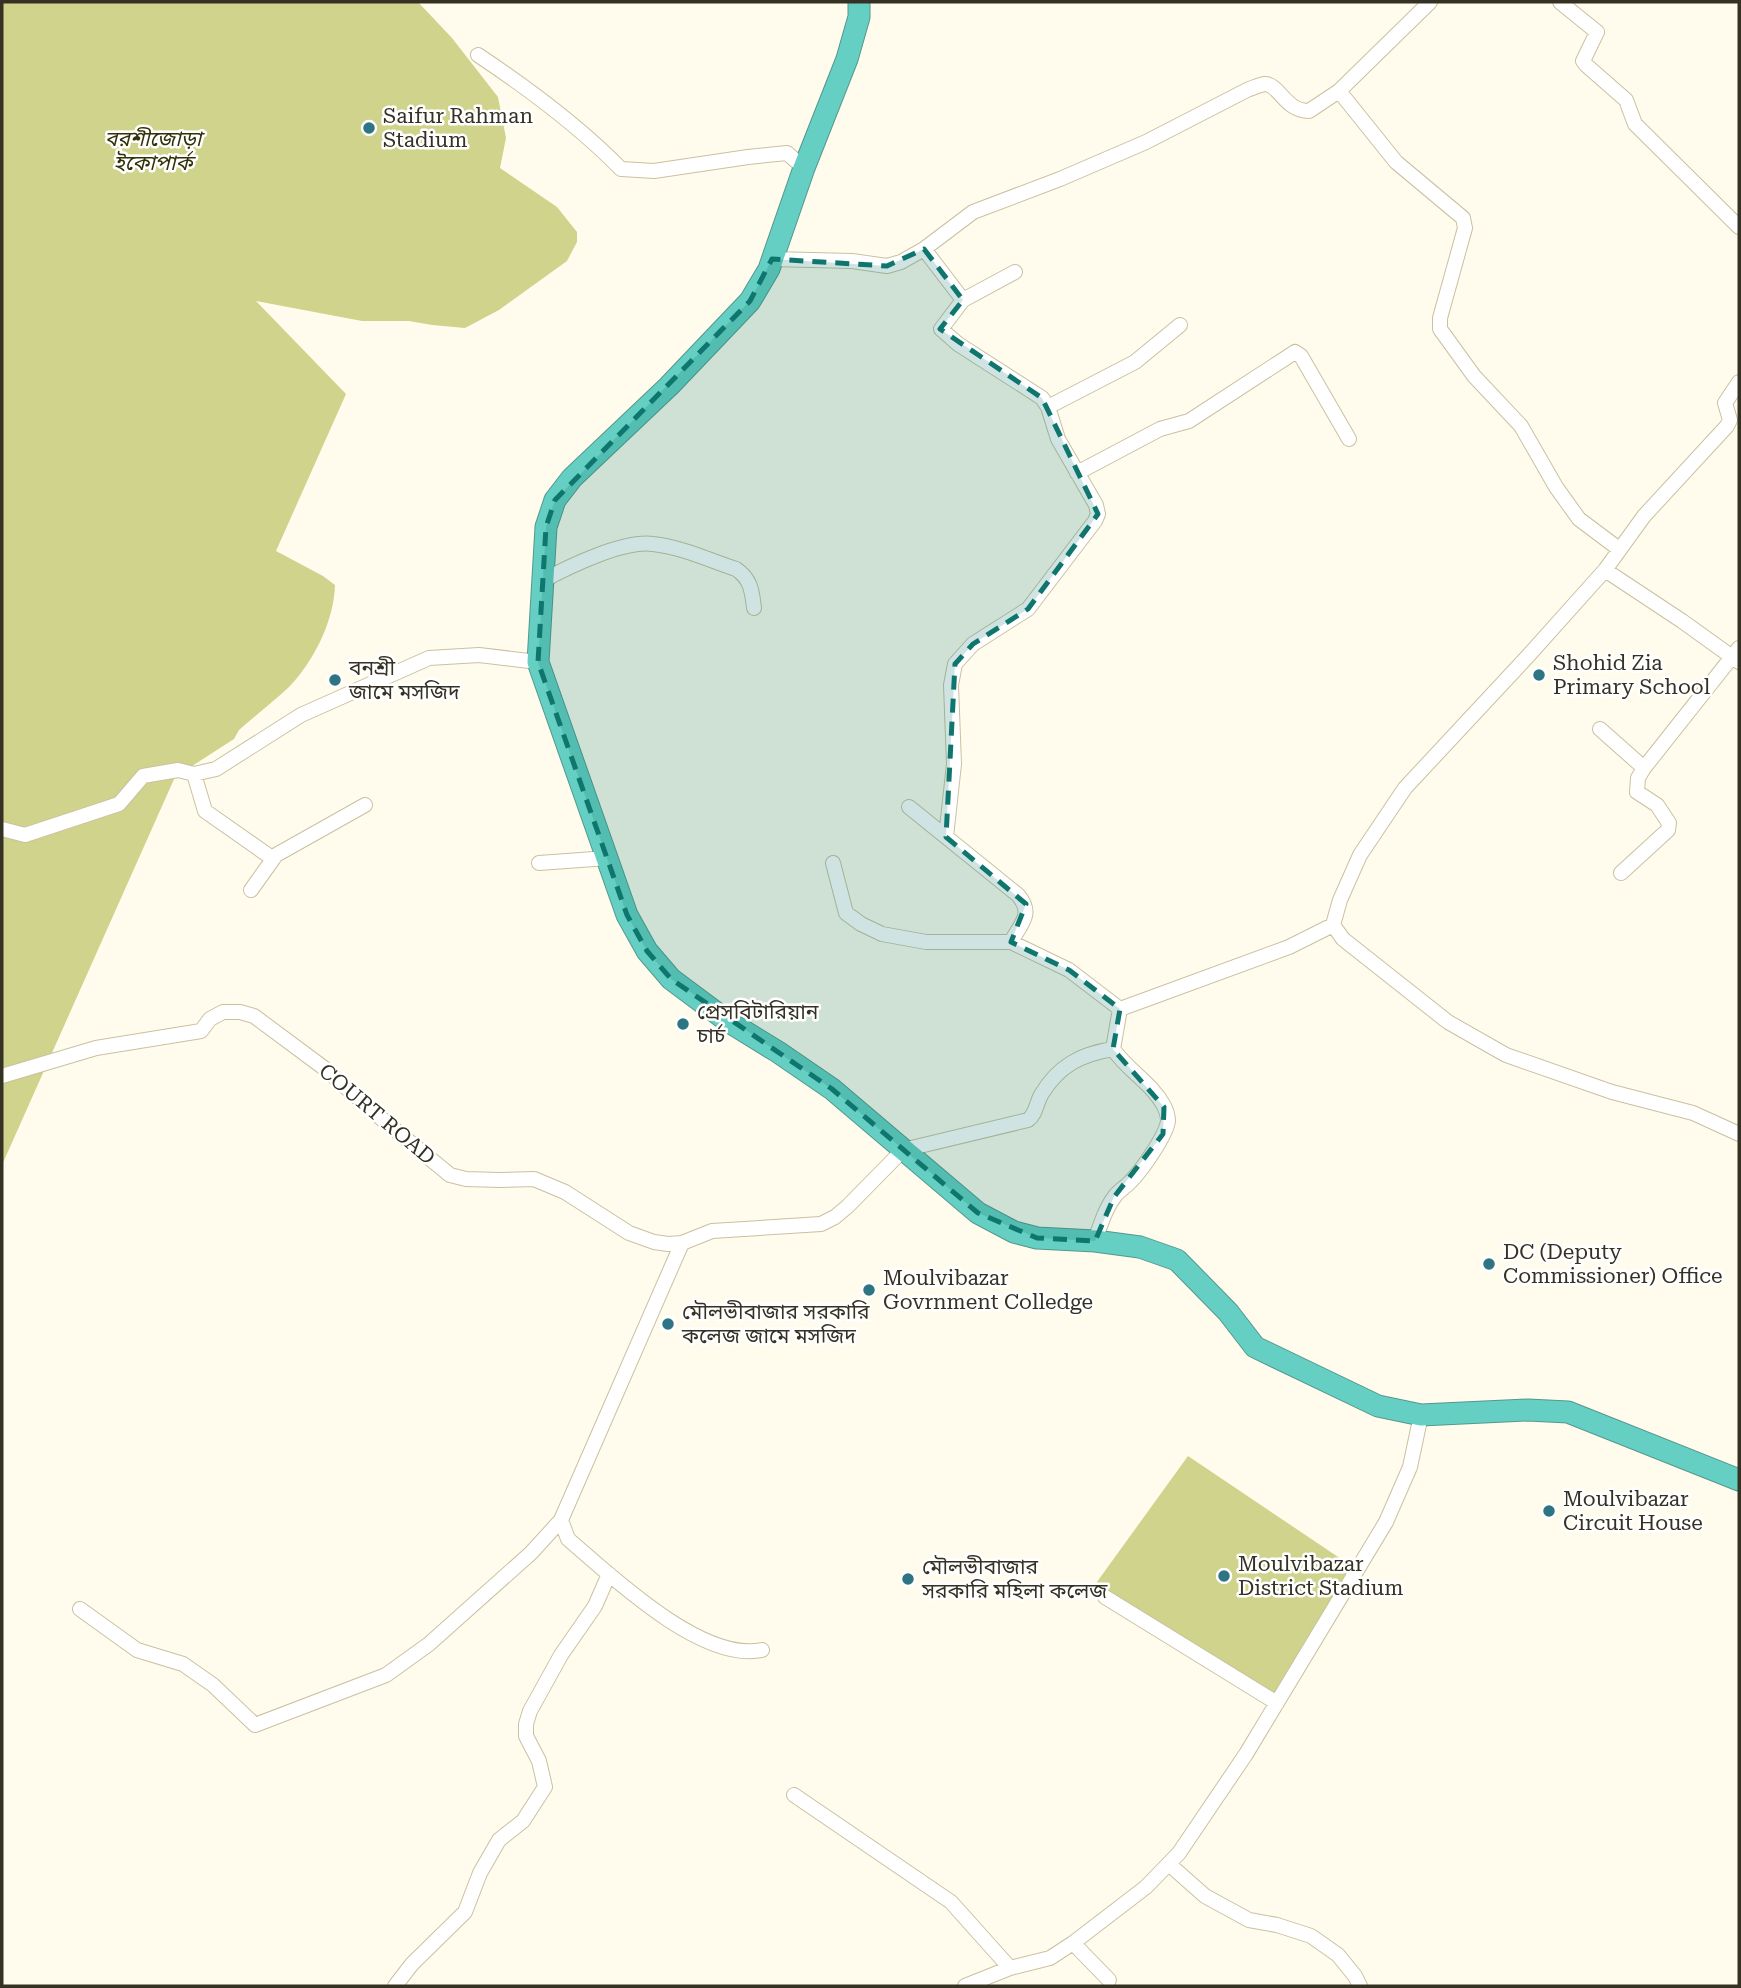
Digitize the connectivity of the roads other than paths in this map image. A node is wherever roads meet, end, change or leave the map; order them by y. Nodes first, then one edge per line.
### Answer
1 (859, 2) edge
2 (1430, 2) edge
3 (1560, 2) edge
4 (478, 55) dead end
5 (1339, 91) junction
6 (804, 168) junction
7 (1739, 227) edge
8 (924, 248) junction
9 (772, 259) junction
10 (1015, 272) dead end
11 (963, 300) junction
12 (1180, 325) dead end
13 (1739, 382) edge
14 (1048, 407) junction
15 (1349, 439) dead end
16 (1077, 473) junction
17 (1619, 549) junction
18 (1605, 569) junction
19 (542, 581) junction
20 (754, 608) dead end
21 (1737, 656) edge
22 (538, 662) junction
23 (1600, 729) dead end
24 (1644, 768) junction
25 (194, 774) junction
26 (365, 806) dead end
27 (909, 807) dead end
28 (2, 829) edge
29 (946, 837) junction
30 (272, 858) junction
31 (608, 858) junction
32 (539, 863) dead end
33 (833, 863) dead end
34 (1621, 873) dead end
35 (251, 890) dead end
36 (1332, 925) junction
37 (1012, 942) junction
38 (1120, 1009) junction
39 (1113, 1049) junction
40 (2, 1076) edge
41 (1739, 1135) edge
42 (903, 1150) junction
43 (1095, 1241) junction
44 (682, 1243) junction
45 (1421, 1415) junction
46 (1739, 1480) edge
47 (561, 1520) junction
48 (609, 1574) junction
49 (1105, 1597) dead end
50 (80, 1609) dead end
51 (762, 1650) dead end
52 (1277, 1703) junction
53 (794, 1795) dead end
54 (1170, 1865) junction
55 (1073, 1943) junction
56 (1010, 1968) junction
57 (1109, 1980) dead end
58 (395, 1986) edge
59 (965, 1986) edge
60 (1360, 1986) edge

1 - 6 highway
2 - 5 street
3 - 7 street
4 - 6 street
5 - 8 street
5 - 17 street
6 - 9 highway
8 - 9 street
8 - 11 street
9 - 19 highway
10 - 11 street
11 - 14 street
12 - 14 street
13 - 17 street
14 - 16 street
15 - 16 street
16 - 29 street
17 - 18 street
18 - 21 street
18 - 36 street
19 - 20 street
19 - 22 highway
21 - 24 street
22 - 25 street
22 - 31 highway
23 - 24 street
24 - 34 street
25 - 28 street
25 - 30 street
26 - 30 street
27 - 29 street
29 - 37 street
30 - 35 street
31 - 32 street
31 - 42 highway
33 - 37 street
36 - 38 street
36 - 41 street
37 - 38 street
38 - 39 street
39 - 42 street
39 - 43 street
40 - 44 street, COURT ROAD
42 - 43 highway
42 - 44 street, COURT ROAD
43 - 45 highway
44 - 47 street
45 - 46 highway
45 - 52 street
47 - 48 street
47 - 50 street
48 - 51 street
48 - 58 street
49 - 52 street
52 - 54 street
53 - 56 street
54 - 55 street
54 - 60 street
55 - 56 street
55 - 57 street
56 - 59 street

